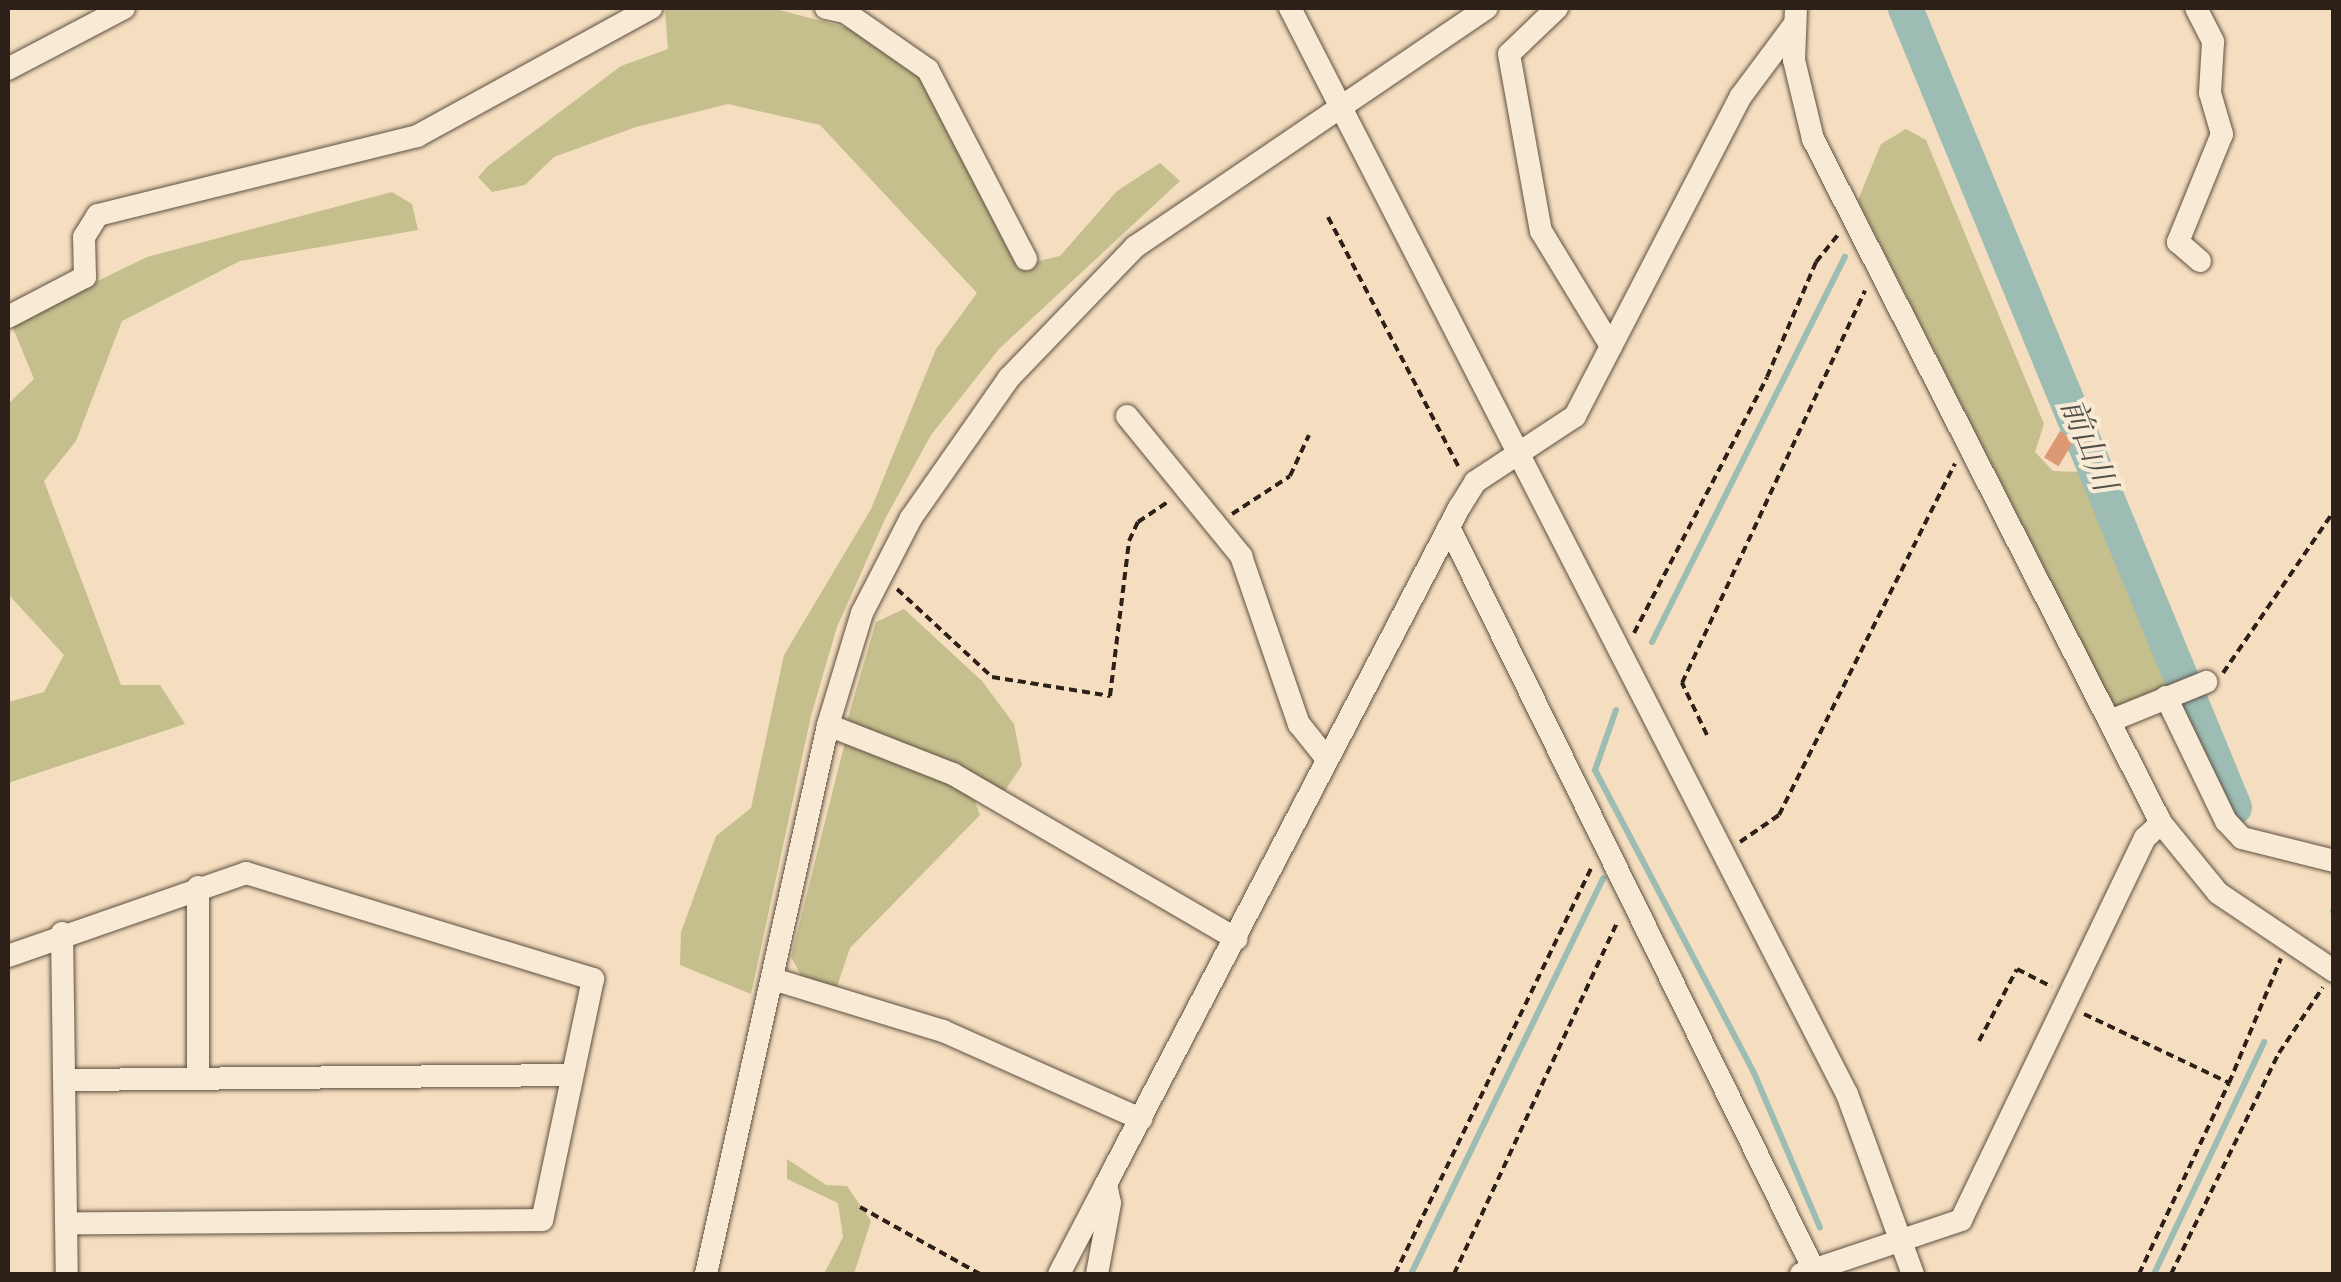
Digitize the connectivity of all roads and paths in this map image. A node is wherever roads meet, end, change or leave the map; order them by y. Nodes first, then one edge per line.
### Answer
1 (124, 8) edge
2 (651, 8) edge
3 (1290, 8) edge
4 (1487, 8) edge
5 (1557, 8) edge
6 (2196, 8) edge
7 (842, 9) edge
8 (1795, 16) edge
9 (8, 69) edge
10 (1340, 108) junction
11 (1328, 216) dead end
12 (1858, 226) junction
13 (1026, 259) dead end
14 (2200, 261) dead end
15 (1882, 274) junction
16 (8, 318) edge
17 (1611, 346) junction
18 (1126, 416) dead end
19 (1309, 435) dead end
20 (1972, 450) junction
21 (1521, 454) junction
22 (1476, 482) junction
23 (1185, 492) junction
24 (2334, 512) edge
25 (1450, 527) junction
26 (1217, 530) junction
27 (880, 578) junction
28 (1617, 643) junction
29 (2206, 682) joint
30 (2172, 695) junction
31 (2110, 721) junction
32 (828, 726) junction
33 (1708, 735) dead end
34 (1327, 759) junction
35 (2161, 822) junction
36 (1607, 841) junction
37 (1723, 851) junction
38 (2334, 861) edge
39 (198, 887) junction
40 (1634, 893) junction
41 (62, 933) junction
42 (1236, 939) junction
43 (2289, 944) junction
44 (8, 956) edge
45 (2334, 972) edge
46 (776, 980) junction
47 (2068, 1001) junction
48 (1978, 1041) dead end
49 (571, 1075) junction
50 (198, 1078) junction
51 (70, 1080) junction
52 (2229, 1083) junction
53 (1140, 1119) junction
54 (1106, 1184) junction
55 (860, 1207) dead end
56 (67, 1223) junction
57 (1904, 1244) junction
58 (1806, 1271) edge
59 (67, 1274) edge
60 (706, 1274) edge
61 (980, 1274) edge
62 (1058, 1274) edge
63 (1097, 1274) edge
64 (1395, 1274) edge
65 (1454, 1274) edge
66 (1913, 1274) edge
67 (2139, 1274) edge
68 (2171, 1274) edge

1 - 9 street
2 - 16 street
3 - 10 street
4 - 10 street
5 - 17 street
6 - 14 street
7 - 13 street
8 - 12 street
8 - 17 street
10 - 21 street
10 - 27 street
11 - 22 path
12 - 15 street
12 - 28 path
15 - 20 street
15 - 33 path
17 - 21 street
18 - 23 street
19 - 26 path
20 - 31 street
20 - 37 path
21 - 22 street
21 - 28 street
22 - 25 street
23 - 26 street
23 - 27 path
24 - 29 path
25 - 34 street
25 - 36 street
26 - 34 street
27 - 32 street
28 - 37 street
29 - 30 street
30 - 31 street
30 - 38 street
31 - 35 street
32 - 42 street
32 - 46 street
34 - 42 street
35 - 43 street
35 - 47 street
36 - 40 street
36 - 64 path
37 - 57 street
39 - 41 street
39 - 49 street
39 - 50 street
40 - 58 street
40 - 65 path
41 - 44 street
41 - 51 street
42 - 53 street
43 - 45 street
43 - 52 path
45 - 68 path
46 - 53 street
46 - 60 street
47 - 48 path
47 - 52 path
47 - 57 street
49 - 50 street
49 - 56 street
50 - 51 street
51 - 56 street
52 - 67 path
53 - 54 street
54 - 62 street
54 - 63 street
55 - 61 path
56 - 59 street
57 - 58 street
57 - 66 street

